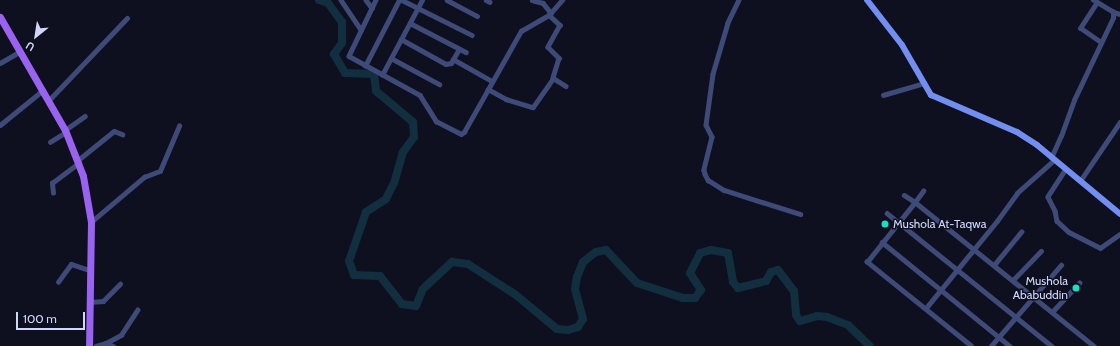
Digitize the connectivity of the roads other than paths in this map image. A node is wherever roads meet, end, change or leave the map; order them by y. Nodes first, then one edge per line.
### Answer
1 (341, 0) edge
2 (366, 0) edge
3 (376, 0) edge
4 (398, 0) edge
5 (402, 0) edge
6 (422, 0) edge
7 (447, 0) edge
8 (532, 0) edge
9 (562, 0) edge
10 (739, 0) edge
11 (867, 0) edge
12 (1095, 2) edge
13 (419, 7) junction
14 (372, 8) junction
15 (1113, 12) junction
16 (550, 14) junction
17 (1120, 14) edge
18 (477, 16) dead end
19 (0, 17) edge
20 (127, 18) dead end
21 (410, 23) junction
22 (361, 30) junction
23 (472, 35) dead end
24 (401, 39) junction
25 (1101, 42) junction
26 (459, 49) junction
27 (19, 52) junction
28 (466, 52) dead end
29 (391, 58) junction
30 (453, 59) junction
31 (0, 63) edge
32 (365, 66) junction
33 (382, 75) junction
34 (553, 78) junction
35 (492, 81) junction
36 (924, 82) junction
37 (439, 84) dead end
38 (566, 86) dead end
39 (488, 89) junction
40 (43, 90) junction
41 (883, 95) dead end
42 (49, 100) junction
43 (85, 116) dead end
44 (1120, 122) edge
45 (0, 125) edge
46 (179, 126) dead end
47 (65, 131) junction
48 (122, 134) dead end
49 (50, 142) dead end
50 (1053, 159) junction
51 (78, 162) junction
52 (1066, 169) junction
53 (1080, 180) junction
54 (923, 191) dead end
55 (53, 193) dead end
56 (904, 195) dead end
57 (915, 202) junction
58 (800, 214) dead end
59 (887, 214) dead end
60 (1120, 214) edge
61 (90, 222) junction
62 (898, 222) junction
63 (1021, 232) dead end
64 (1120, 234) edge
65 (882, 242) junction
66 (974, 249) junction
67 (1041, 251) dead end
68 (994, 264) junction
69 (1061, 265) dead end
70 (958, 268) junction
71 (90, 270) junction
72 (1013, 280) junction
73 (58, 282) dead end
74 (1079, 283) dead end
75 (120, 284) dead end
76 (941, 289) junction
77 (1032, 297) junction
78 (90, 302) junction
79 (926, 308) junction
80 (137, 310) dead end
81 (1052, 312) junction
82 (1015, 317) junction
83 (998, 336) junction
84 (106, 343) junction
85 (1091, 345) edge
86 (89, 346) edge
87 (96, 346) edge
88 (113, 346) edge
89 (971, 346) edge
90 (991, 346) edge
91 (1010, 346) edge
92 (1052, 346) edge

1 - 22 street
2 - 14 street
3 - 14 street
4 - 32 street
5 - 13 street
6 - 13 street
7 - 18 street
8 - 16 street
9 - 16 street
10 - 58 street
11 - 36 street
12 - 15 street
12 - 25 street
13 - 21 street
13 - 23 street
14 - 22 street
15 - 17 street
15 - 25 street
16 - 34 street
16 - 35 street
19 - 27 main road
20 - 42 street
21 - 24 street
21 - 26 street
22 - 32 street
24 - 29 street
24 - 30 street
25 - 50 street
26 - 28 street
26 - 30 street
27 - 31 street
27 - 40 main road
29 - 33 street
29 - 37 street
30 - 35 street
32 - 33 street
33 - 39 street
34 - 38 street
34 - 39 street
35 - 39 street
36 - 41 street
36 - 50 street
40 - 42 main road
40 - 45 street
42 - 47 main road
43 - 47 street
44 - 53 street
46 - 61 street
47 - 49 street
47 - 51 main road
48 - 51 street
50 - 52 street
50 - 66 street
51 - 55 street
51 - 61 main road
52 - 53 street
52 - 64 street
53 - 60 street
54 - 57 street
56 - 57 street
57 - 62 street
57 - 66 street
59 - 62 street
61 - 71 main road
62 - 65 street
62 - 70 street
63 - 68 street
65 - 76 street
65 - 79 street
66 - 68 street
66 - 70 street
67 - 72 street
68 - 72 street
69 - 77 street
70 - 76 street
70 - 82 street
71 - 73 street
71 - 78 main road
72 - 77 street
74 - 81 street
75 - 78 street
76 - 79 street
76 - 83 street
77 - 81 street
77 - 82 street
78 - 86 main road
79 - 89 street
80 - 84 street
81 - 85 street
82 - 83 street
82 - 92 street
83 - 90 street
83 - 91 street
84 - 87 street
84 - 88 street

